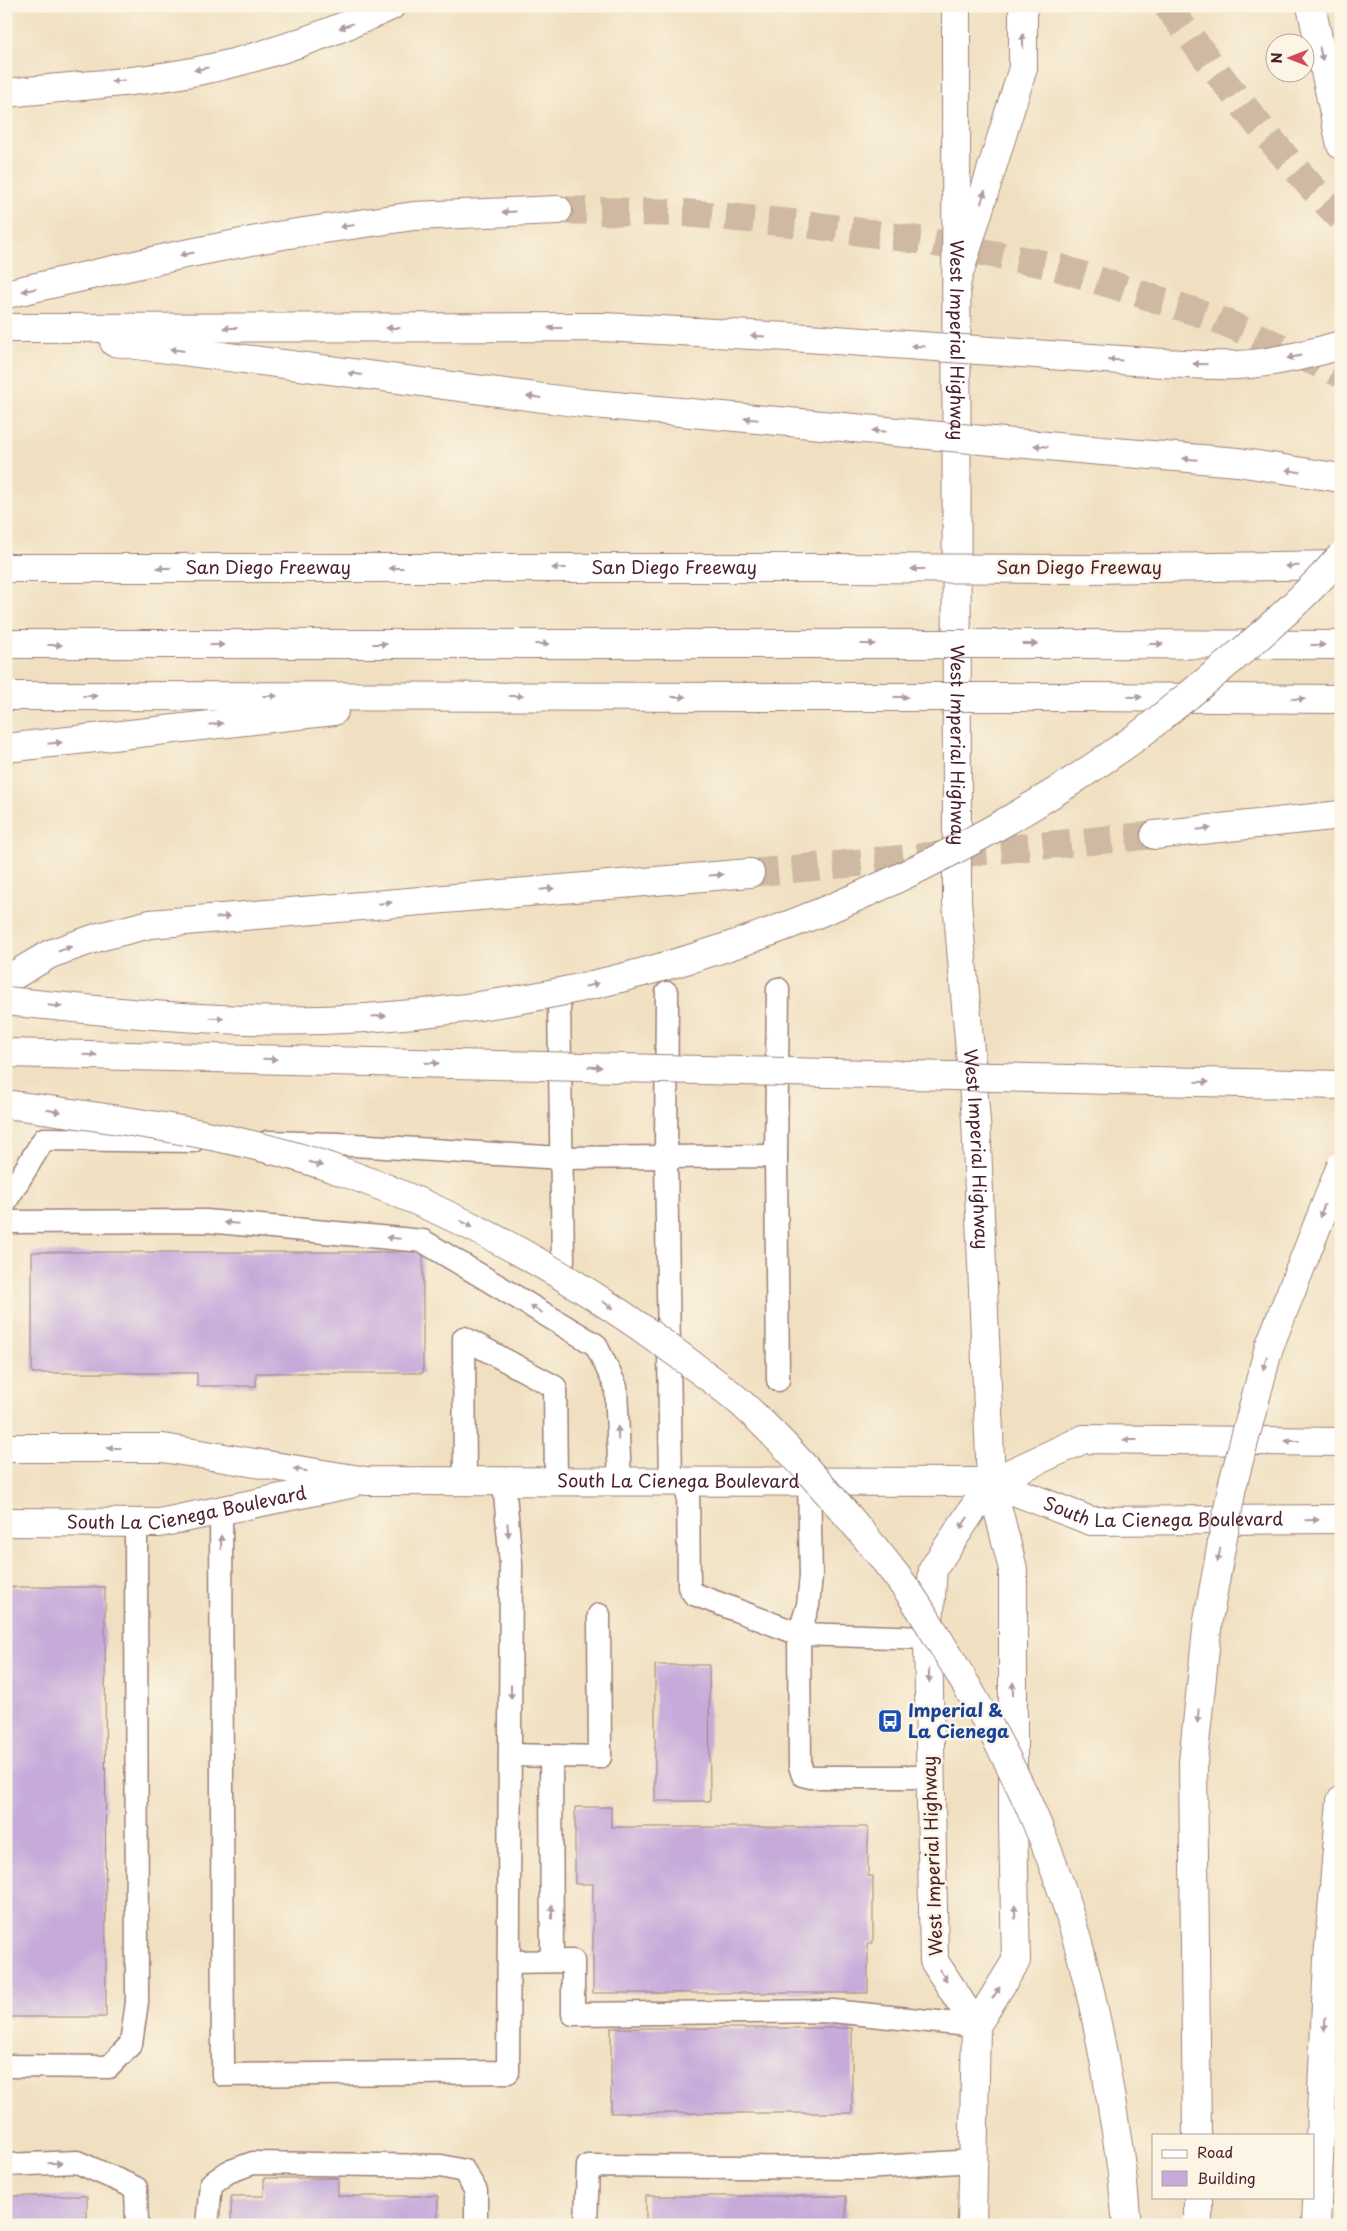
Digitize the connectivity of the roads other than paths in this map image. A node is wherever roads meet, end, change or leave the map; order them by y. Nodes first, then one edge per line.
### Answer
1 (391, 6) edge
2 (956, 6) edge
3 (1023, 6) edge
4 (1311, 6) edge
5 (6, 92) edge
6 (1341, 145) edge
7 (558, 210) tunnel mouth
8 (958, 277) junction
9 (6, 294) edge
10 (6, 328) edge
11 (1341, 345) edge
12 (1341, 478) edge
13 (1341, 556) edge
14 (1341, 565) edge
15 (6, 568) edge
16 (6, 644) edge
17 (1341, 645) edge
18 (6, 696) edge
19 (468, 696) junction
20 (1341, 699) edge
21 (6, 748) edge
22 (1341, 814) edge
23 (1155, 834) tunnel mouth
24 (750, 873) tunnel mouth
25 (6, 980) edge
26 (778, 989) dead end
27 (667, 994) dead end
28 (559, 1000) dead end
29 (6, 1001) edge
30 (6, 1053) edge
31 (1341, 1085) edge
32 (6, 1104) edge
33 (776, 1156) junction
34 (666, 1157) junction
35 (561, 1158) junction
36 (1341, 1166) edge
37 (6, 1201) edge
38 (6, 1222) edge
39 (563, 1261) dead end
40 (778, 1380) dead end
41 (1341, 1442) edge
42 (6, 1448) edge
43 (366, 1481) junction
44 (465, 1481) junction
45 (504, 1481) junction
46 (556, 1481) junction
47 (809, 1481) junction
48 (620, 1482) junction
49 (679, 1482) junction
50 (991, 1482) junction
51 (221, 1510) junction
52 (1341, 1519) edge
53 (6, 1522) edge
54 (136, 1523) junction
55 (599, 1615) dead end
56 (799, 1634) junction
57 (928, 1638) junction
58 (510, 1755) junction
59 (551, 1756) junction
60 (930, 1777) junction
61 (1341, 1801) edge
62 (552, 1961) junction
63 (510, 1962) junction
64 (976, 2026) junction
65 (6, 2066) edge
66 (1197, 2134) edge
67 (973, 2161) junction
68 (6, 2165) edge
69 (1198, 2198) edge
70 (136, 2225) edge
71 (207, 2225) edge
72 (476, 2225) edge
73 (586, 2225) edge
74 (972, 2225) edge
75 (1127, 2225) edge
76 (1198, 2225) edge
77 (1316, 2225) edge

1 -> 5 main road
2 - 8 main road, West Imperial Highway
8 -> 3 main road
4 -> 6 main road
7 -> 9 main road
8 - 50 main road, West Imperial Highway
11 -> 10 main road, bridge
12 -> 10 main road, bridge
29 -> 13 main road, bridge
14 -> 15 main road, San Diego Freeway, bridge
16 -> 17 main road, bridge
18 -> 19 main road
19 -> 20 main road, bridge
21 -> 19 main road
23 -> 22 main road
25 -> 24 main road
26 - 33 lane
27 - 34 lane
28 - 35 lane
30 -> 31 main road, bridge
32 -> 75 main road, bridge
33 - 34 lane
33 - 40 lane
34 - 35 lane
34 - 49 lane
35 - 37 lane
35 - 39 lane
36 -> 66 main road, bridge
48 -> 38 lane
41 -> 50 main road, South La Cienega Boulevard
43 -> 42 main road, South La Cienega Boulevard
43 - 44 main road, South La Cienega Boulevard
43 - 51 main road, South La Cienega Boulevard
44 - 45 main road, South La Cienega Boulevard
44 - 46 lane
45 - 46 main road, South La Cienega Boulevard
45 -> 58 lane
46 - 48 main road, South La Cienega Boulevard
47 - 49 main road, South La Cienega Boulevard
47 - 50 main road, South La Cienega Boulevard
47 - 56 lane
48 - 49 main road, South La Cienega Boulevard
49 - 56 lane
50 -> 52 main road, South La Cienega Boulevard
50 -> 57 main road, West Imperial Highway
64 -> 50 main road, West Imperial Highway
51 - 54 main road, South La Cienega Boulevard
63 -> 51 lane
53 - 54 main road, South La Cienega Boulevard
54 - 65 lane
55 - 59 lane
56 - 57 lane
56 - 60 lane
57 -> 60 main road, West Imperial Highway
58 - 59 lane
58 - 63 lane
62 -> 59 lane
60 -> 64 main road, West Imperial Highway
61 -> 77 main road
62 - 63 lane
62 - 64 lane
64 - 67 main road
67 - 73 lane
67 - 74 main road
68 -> 70 lane
69 - 76 main road
71 - 72 lane

